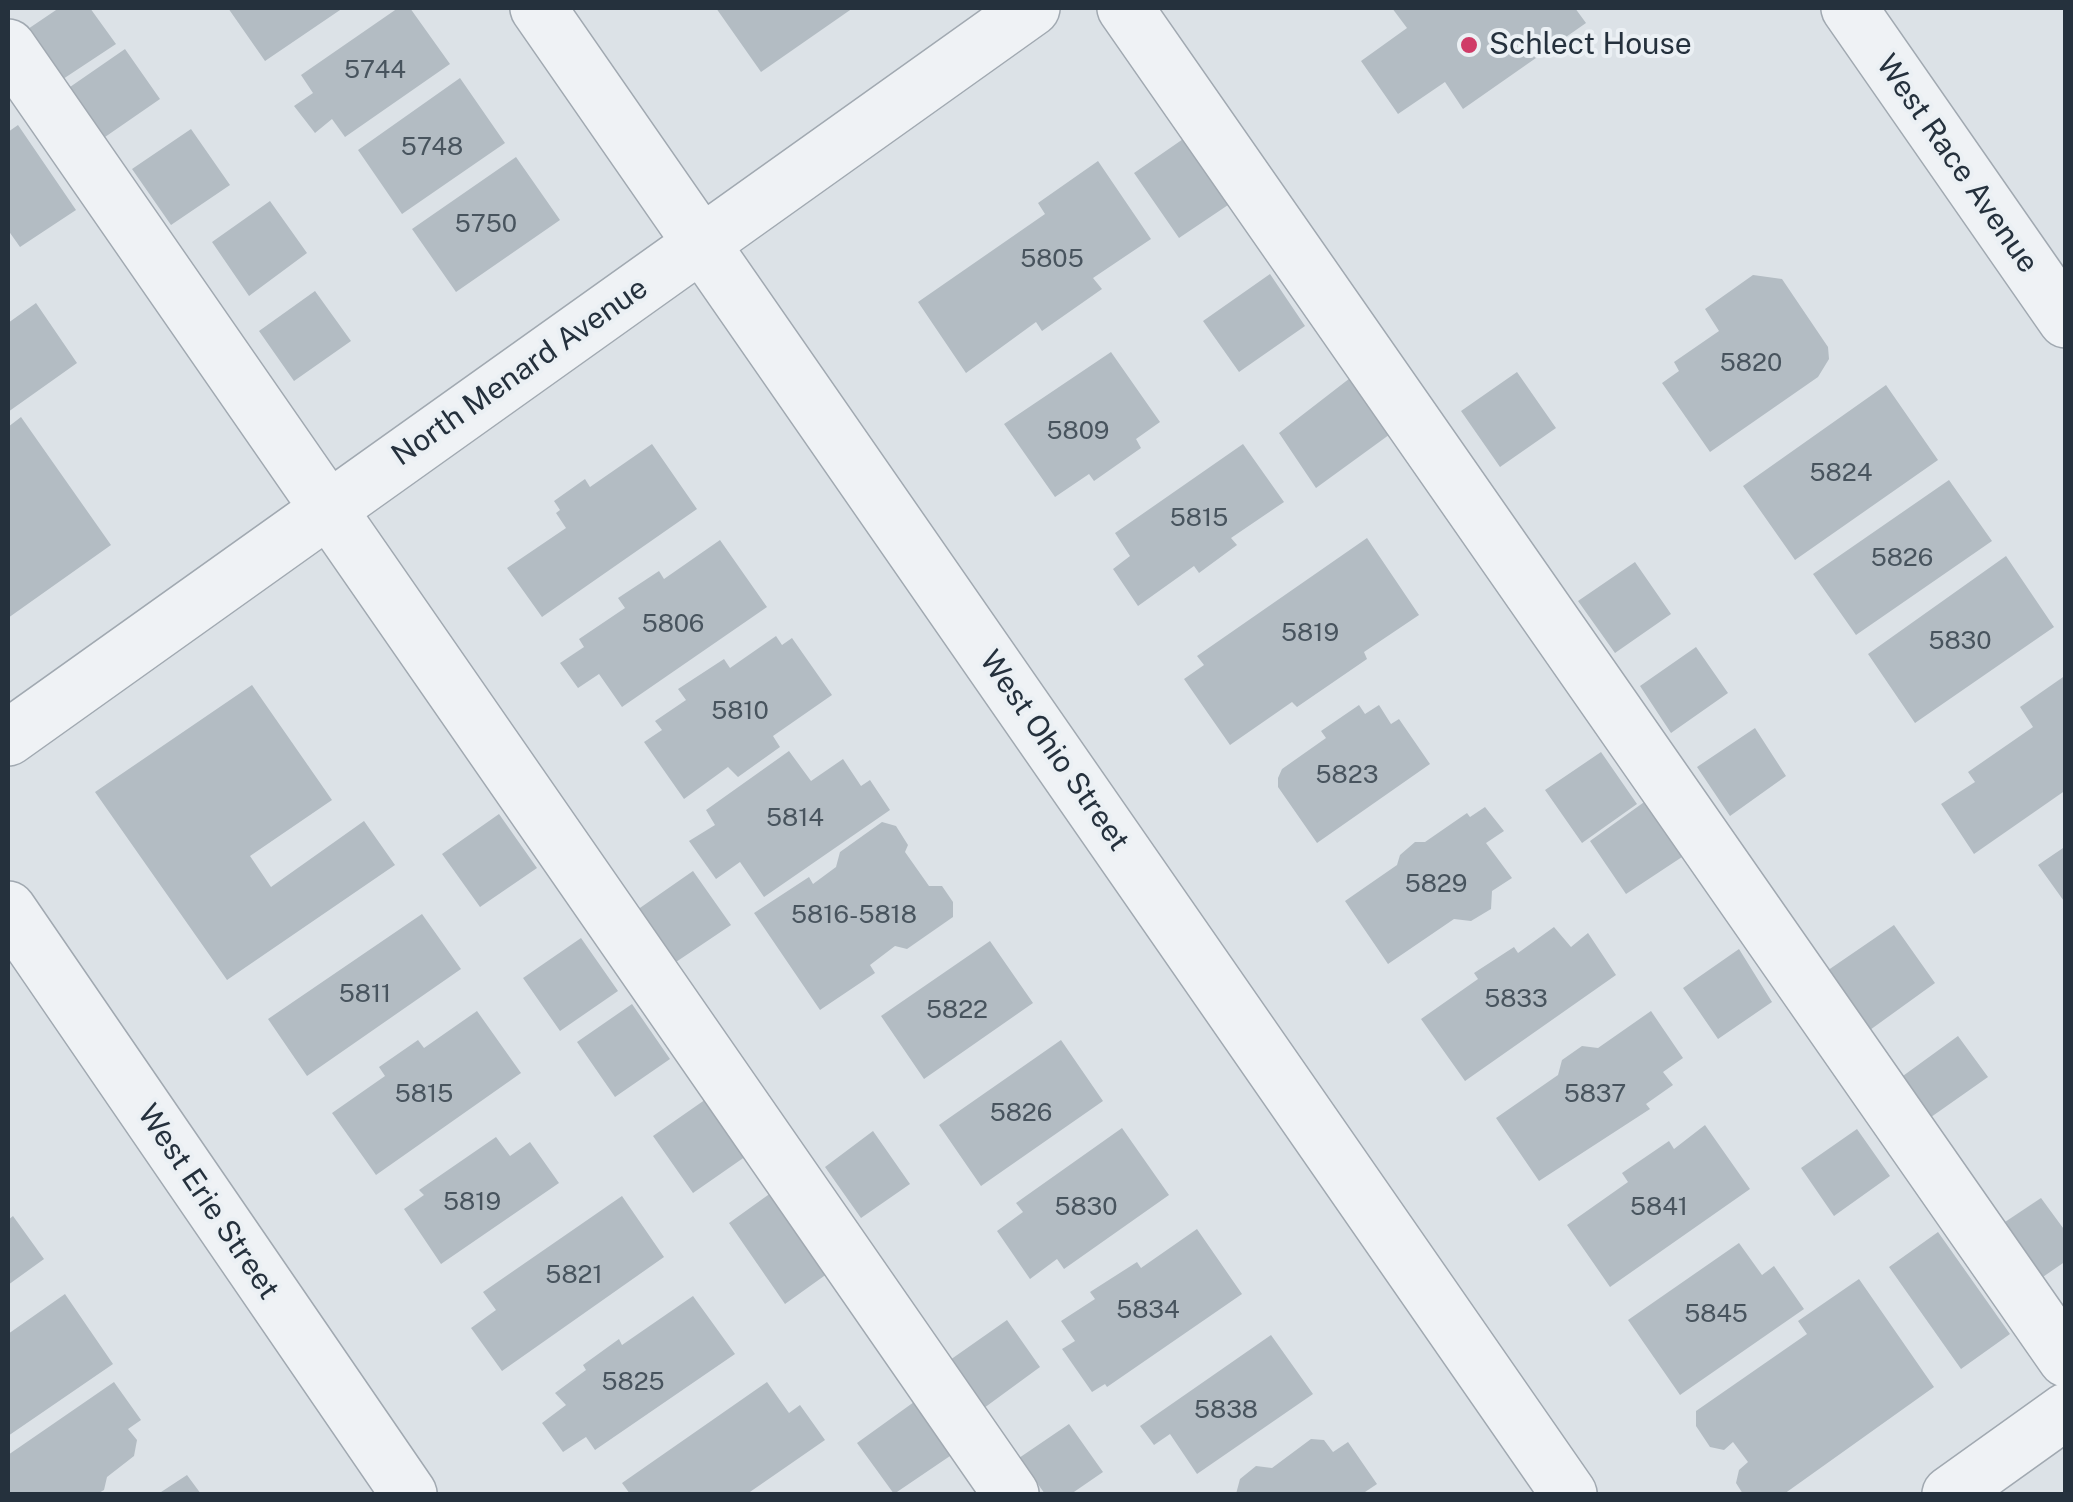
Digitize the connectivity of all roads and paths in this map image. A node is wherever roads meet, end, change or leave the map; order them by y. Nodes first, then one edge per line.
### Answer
1 (538, 8) edge
2 (1032, 8) edge
3 (1125, 8) edge
4 (1849, 8) edge
5 (8, 47) edge
6 (701, 243) junction
7 (2066, 320) edge
8 (329, 508) junction
9 (8, 738) edge
10 (8, 909) edge
11 (2066, 1359) edge
12 (2066, 1412) edge
13 (409, 1494) edge
14 (1011, 1494) edge
15 (1569, 1494) edge
16 (1950, 1494) edge

1 - 6 street, West Ohio Street
2 - 6 street, North Menard Avenue
3 - 11 street
4 - 7 street, West Race Avenue
5 - 8 street
6 - 8 street, North Menard Avenue
6 - 15 street, West Ohio Street
8 - 9 street, North Menard Avenue
8 - 14 street
10 - 13 street, West Erie Street
12 - 16 street

